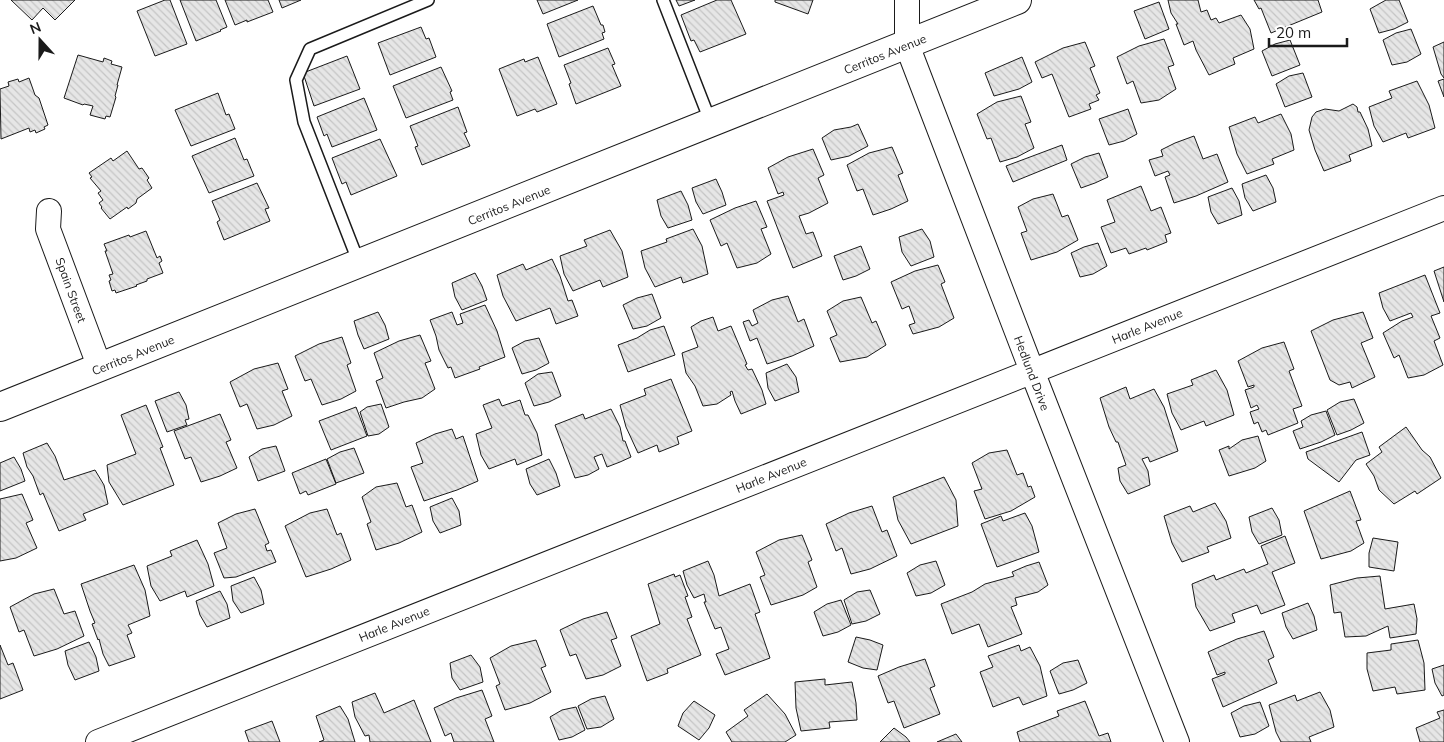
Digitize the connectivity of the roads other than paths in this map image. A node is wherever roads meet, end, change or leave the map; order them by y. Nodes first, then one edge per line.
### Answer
1 (428, 0) edge
2 (663, 0) edge
3 (907, 0) edge
4 (1017, 0) edge
5 (907, 45) junction
6 (711, 124) junction
7 (1444, 208) edge
8 (49, 211) dead end
9 (360, 264) junction
10 (100, 368) junction
11 (1032, 371) junction
12 (0, 407) edge
13 (98, 742) edge
14 (1177, 742) edge

1 - 9 lane
2 - 6 lane
3 - 5 street, Hedlund Drive
4 - 5 street, Cerritos Avenue
5 - 6 street, Cerritos Avenue
5 - 11 street, Hedlund Drive
6 - 9 street, Cerritos Avenue
7 - 11 street, Harle Avenue
8 - 10 street, Spain Street
9 - 10 street, Cerritos Avenue
10 - 12 street, Cerritos Avenue
11 - 13 street, Harle Avenue
11 - 14 street, Hedlund Drive

